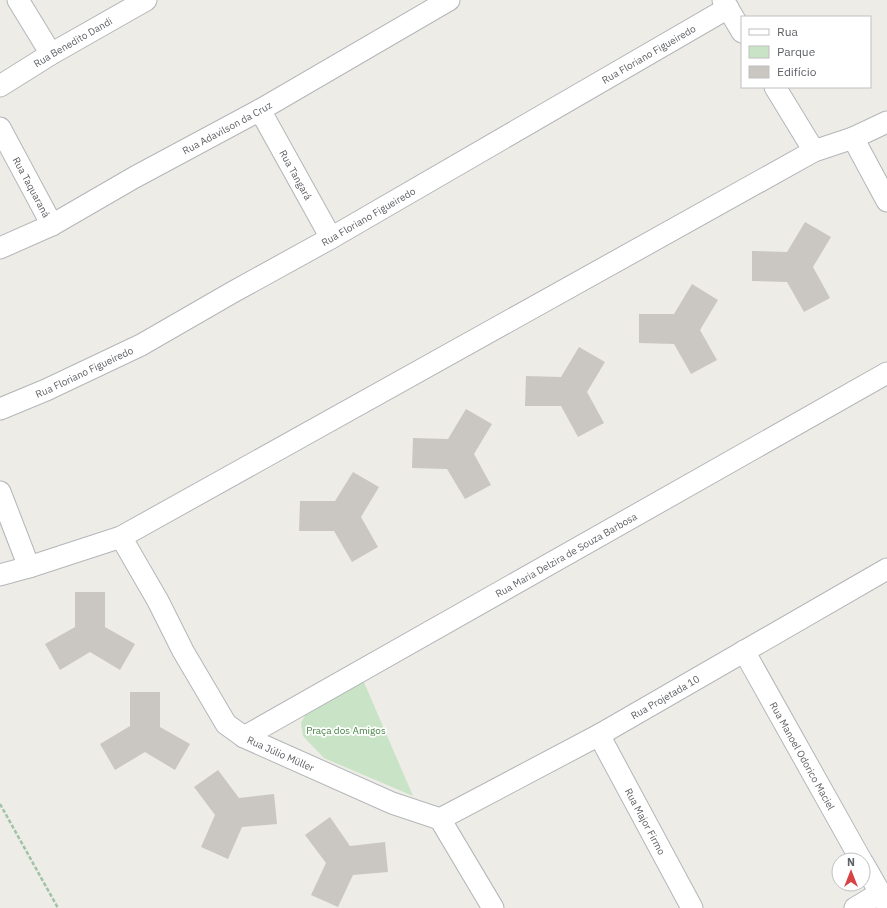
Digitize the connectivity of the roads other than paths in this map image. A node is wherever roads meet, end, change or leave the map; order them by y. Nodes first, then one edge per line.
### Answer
1 (18, 0) edge
2 (146, 0) edge
3 (449, 0) edge
4 (726, 4) edge
5 (741, 30) edge
6 (51, 54) junction
7 (0, 86) edge
8 (776, 88) edge
9 (260, 110) junction
10 (887, 122) edge
11 (0, 128) edge
12 (853, 138) junction
13 (814, 151) junction
14 (887, 201) edge
15 (52, 225) junction
16 (331, 238) junction
17 (0, 248) edge
18 (887, 373) edge
19 (0, 409) edge
20 (0, 492) edge
21 (121, 537) junction
22 (29, 567) junction
23 (887, 569) edge
24 (0, 575) edge
25 (744, 651) junction
26 (599, 735) junction
27 (244, 736) junction
28 (440, 819) junction
29 (857, 852) edge
30 (871, 877) edge
31 (883, 899) edge
32 (493, 908) edge
33 (692, 908) edge
34 (855, 908) edge

1 - 6 street
2 - 6 street, Rua Benedito Dandi
3 - 9 street, Rua Adavilson da Cruz
4 - 5 street
4 - 16 street, Rua Floriano Figueiredo
6 - 7 street, Rua Benedito Dandi
8 - 13 street
9 - 15 street, Rua Adavilson da Cruz
9 - 16 street, Rua Tangará
10 - 12 street
11 - 15 street, Rua Taquaraná
12 - 13 street
12 - 14 street
13 - 21 street
15 - 17 street, Rua Adavilson da Cruz
16 - 19 street, Rua Floriano Figueiredo
18 - 27 street, Rua Maria Delzira de Souza Barbosa
20 - 22 street
21 - 22 street
21 - 27 street, Rua Júlio Müller
22 - 24 street
23 - 25 street, Rua Projetada 10
25 - 26 street, Rua Projetada 10
25 - 29 street, Rua Manoel Odorico Maciel
26 - 28 street, Rua Projetada 10
26 - 33 street, Rua Major Firmo
27 - 28 street, Rua Júlio Müller
28 - 32 street
30 - 31 street
31 - 34 street

